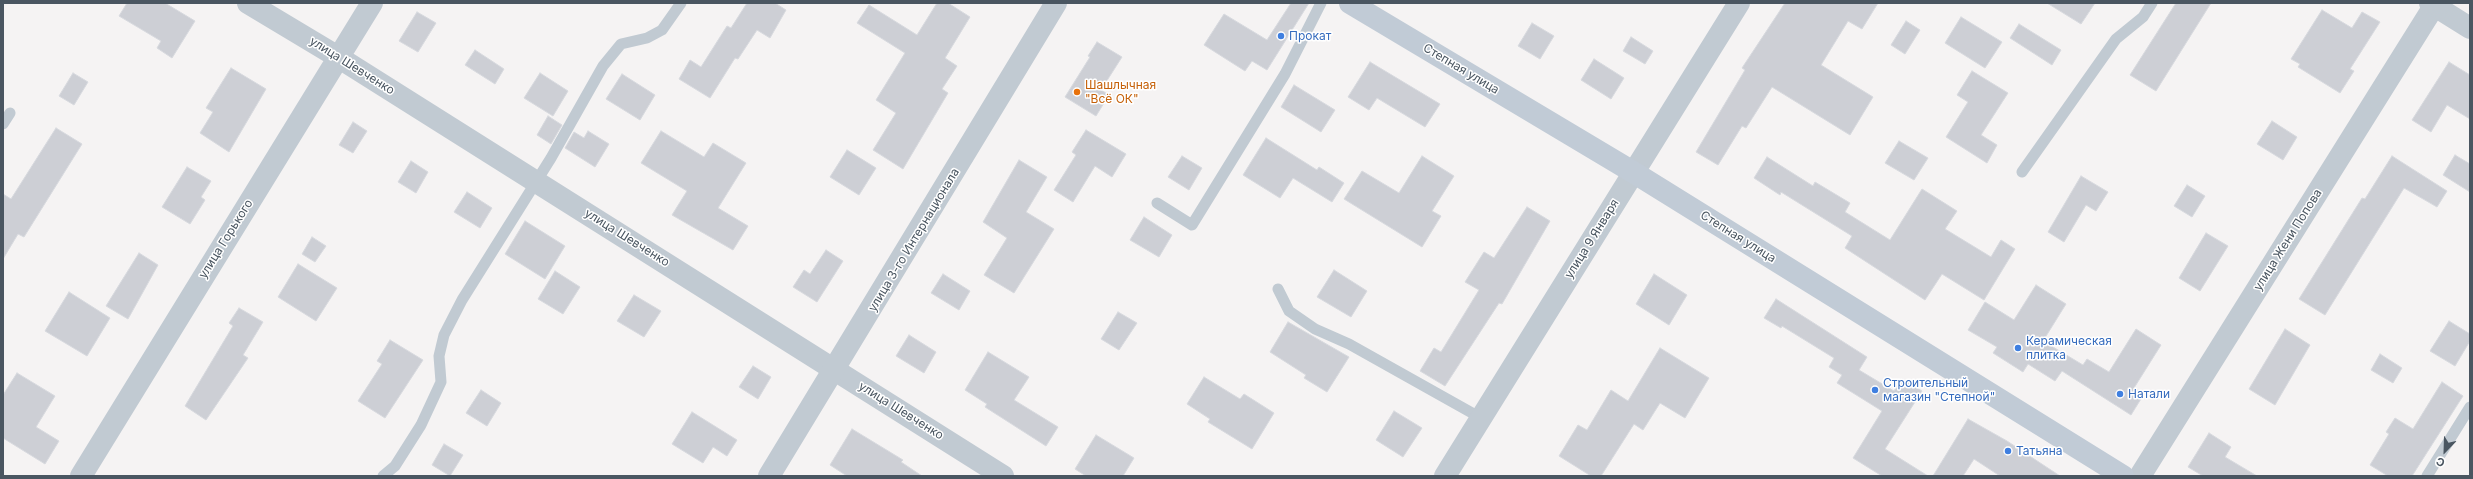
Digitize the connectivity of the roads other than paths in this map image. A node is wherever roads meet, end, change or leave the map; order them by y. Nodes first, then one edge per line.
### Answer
1 (248, 3) edge
2 (372, 3) edge
3 (681, 3) edge
4 (1056, 3) edge
5 (1321, 3) edge
6 (1350, 3) edge
7 (1739, 3) edge
8 (2152, 3) edge
9 (2434, 4) edge
10 (2470, 28) edge
11 (338, 57) junction
12 (10, 113) dead end
13 (3, 124) edge
14 (1633, 172) junction
15 (2022, 172) dead end
16 (536, 181) junction
17 (1157, 203) dead end
18 (1278, 289) dead end
19 (836, 369) junction
20 (2470, 407) edge
21 (1481, 418) junction
22 (81, 476) edge
23 (383, 476) edge
24 (769, 476) edge
25 (1004, 476) edge
26 (1445, 476) edge
27 (2123, 476) edge
28 (2140, 476) edge
29 (2426, 476) edge

1 - 11 street, улица Шевченко
2 - 11 street, улица Горького
3 - 16 lane
4 - 19 street, улица 3-го Интернационала
5 - 17 lane
6 - 14 main road, Степная улица
7 - 14 street, улица 9 Января
8 - 15 lane
9 - 10 street
9 - 28 street, улица Жени Попова
11 - 16 street, улица Шевченко
11 - 22 street, улица Горького
12 - 13 lane
14 - 21 street, улица 9 Января
14 - 27 main road, Степная улица
16 - 19 street, улица Шевченко
16 - 23 lane
18 - 21 lane
19 - 24 street, улица 3-го Интернационала
19 - 25 street, улица Шевченко
20 - 29 lane
21 - 26 street, улица 9 Января

